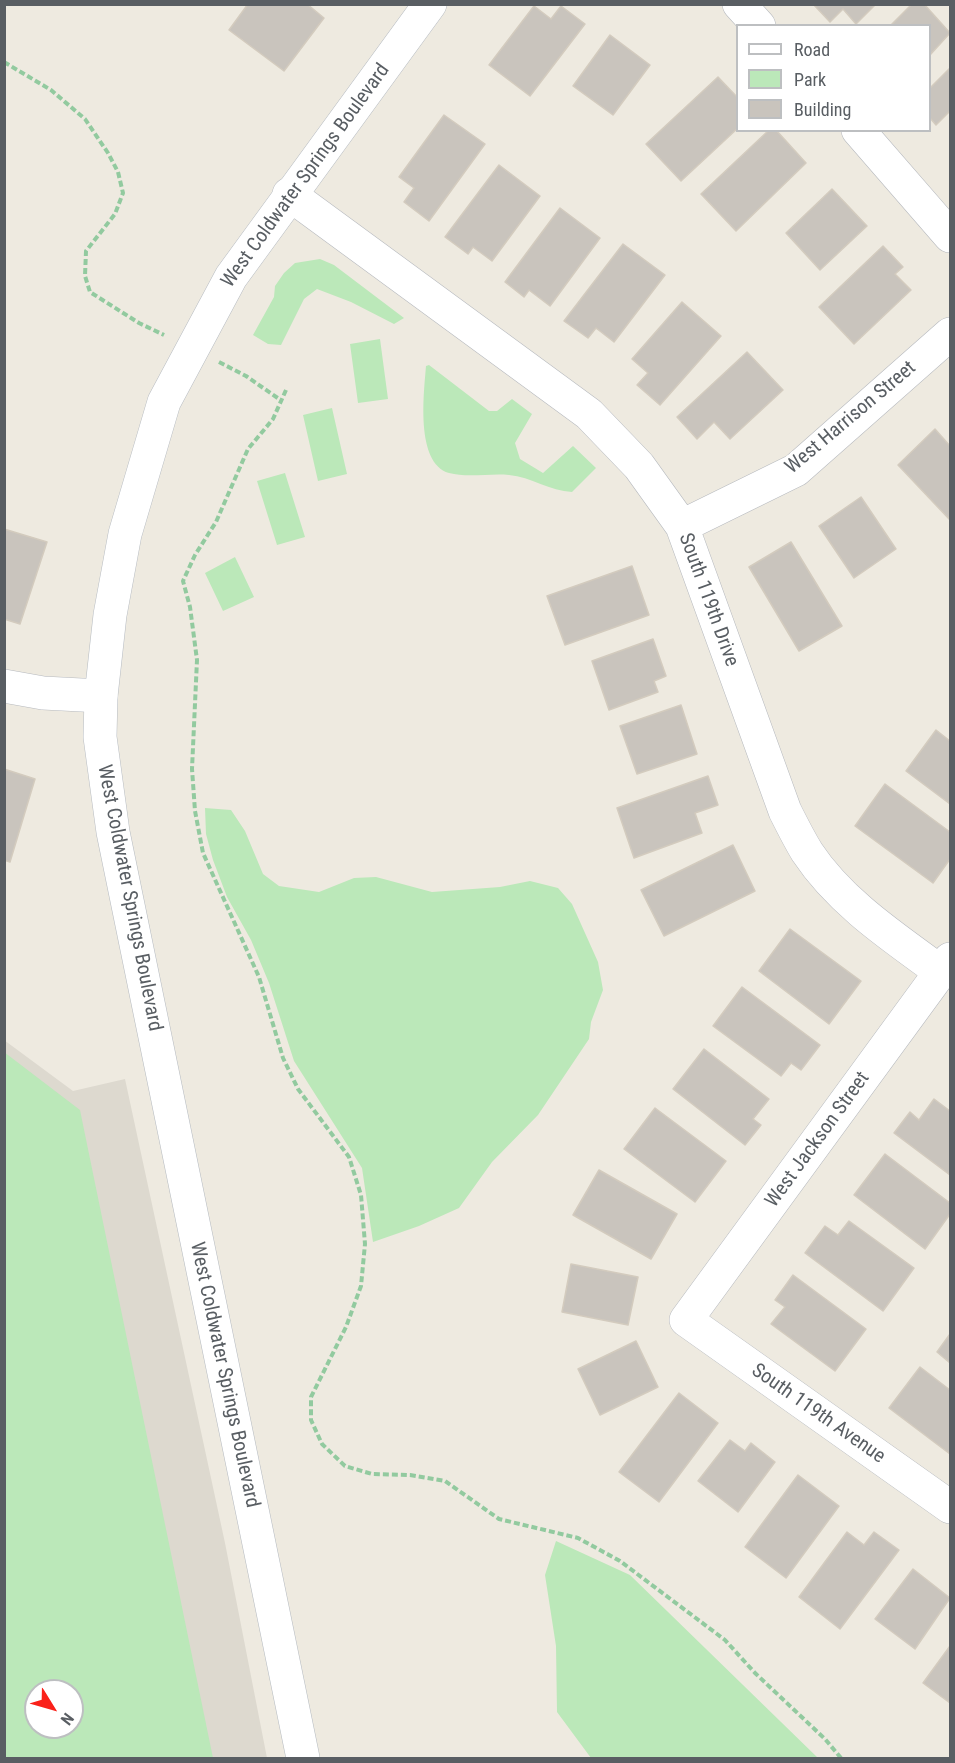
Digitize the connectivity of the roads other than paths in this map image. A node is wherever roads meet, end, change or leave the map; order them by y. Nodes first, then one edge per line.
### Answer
1 (430, 4) edge
2 (739, 4) edge
3 (757, 24) edge
4 (860, 132) edge
5 (289, 194) junction
6 (951, 236) edge
7 (951, 334) edge
8 (682, 526) junction
9 (4, 686) edge
10 (101, 696) junction
11 (946, 966) edge
12 (686, 1320) joint
13 (951, 1507) edge
14 (303, 1758) edge

1 - 5 street, West Coldwater Springs Boulevard
2 - 3 street
4 - 6 street
5 - 8 street, South 119th Drive
5 - 10 street, West Coldwater Springs Boulevard
7 - 8 street, West Harrison Street
8 - 11 street, South 119th Drive
9 - 10 street
10 - 14 street, West Coldwater Springs Boulevard
11 - 12 street, West Jackson Street
12 - 13 street, South 119th Avenue

